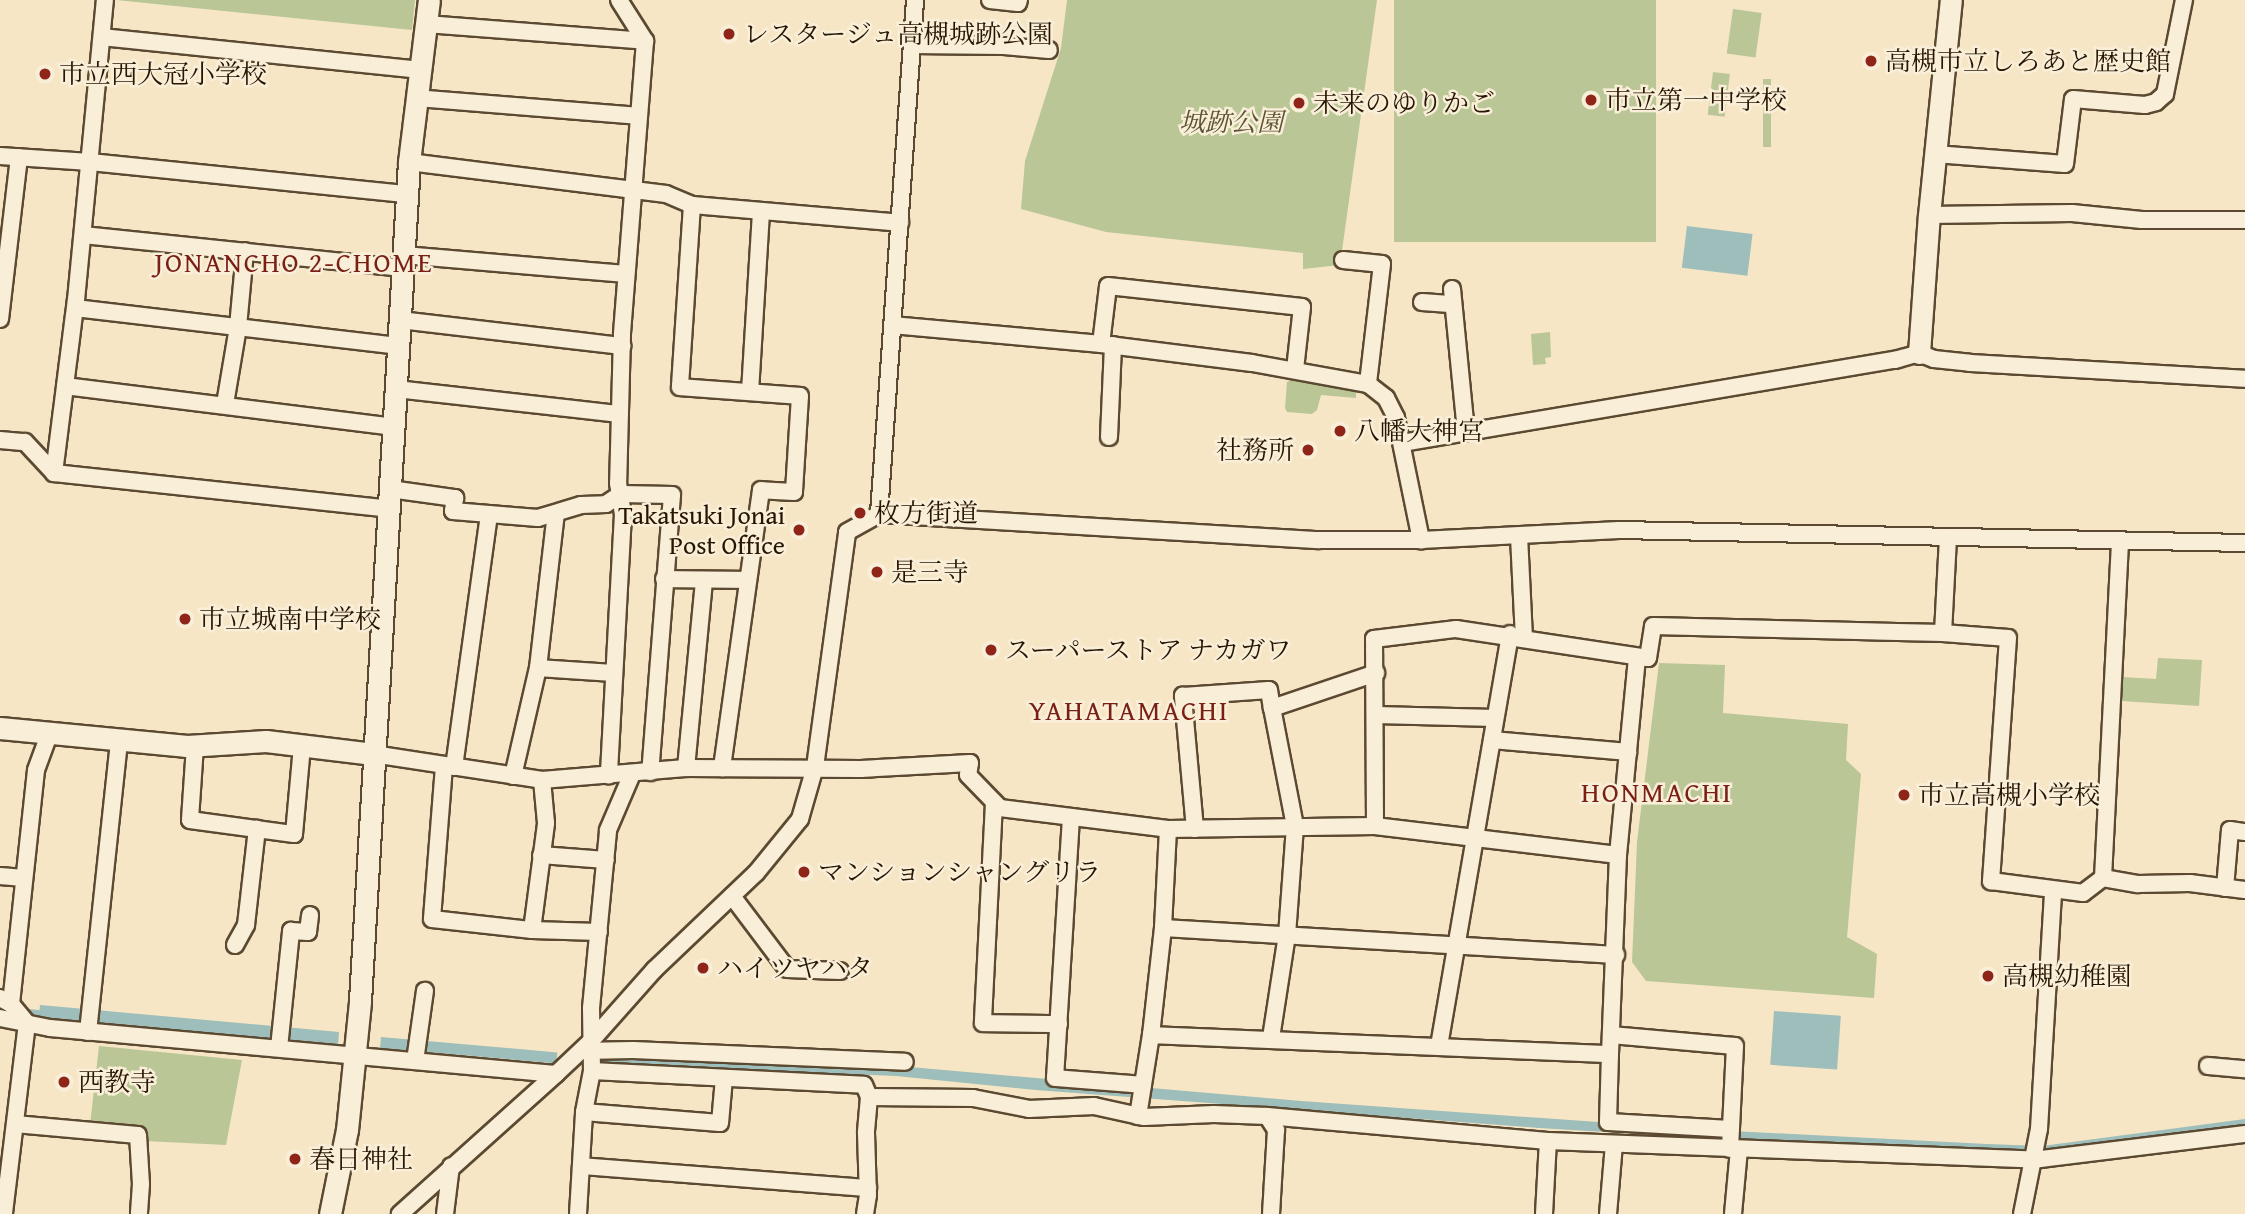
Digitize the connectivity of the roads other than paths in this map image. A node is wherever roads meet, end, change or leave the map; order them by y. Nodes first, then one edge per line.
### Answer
1 (105, 0) edge
2 (429, 0) edge
3 (619, 0) edge
4 (915, 0) edge
5 (990, 0) edge
6 (1019, 0) edge
7 (1951, 0) edge
8 (2184, 0) edge
9 (426, 24) junction
10 (102, 37) junction
11 (645, 41) junction
12 (912, 45) junction
13 (1049, 50) dead end
14 (420, 70) junction
15 (416, 98) junction
16 (638, 116) junction
17 (1935, 154) junction
18 (0, 156) edge
19 (19, 157) junction
20 (90, 162) junction
21 (409, 162) junction
22 (631, 190) junction
23 (407, 194) junction
24 (692, 205) junction
25 (761, 211) junction
26 (1929, 215) junction
27 (2245, 220) edge
28 (900, 223) junction
29 (83, 235) junction
30 (244, 251) junction
31 (1342, 260) dead end
32 (403, 261) junction
33 (626, 274) junction
34 (1422, 302) dead end
35 (75, 308) junction
36 (0, 319) edge
37 (400, 320) junction
38 (892, 325) junction
39 (238, 327) junction
40 (1107, 344) junction
41 (398, 346) junction
42 (622, 346) junction
43 (1919, 353) junction
44 (1295, 369) junction
45 (2245, 379) edge
46 (1368, 384) junction
47 (65, 386) junction
48 (396, 389) junction
49 (750, 392) junction
50 (225, 404) junction
51 (620, 414) junction
52 (394, 427) junction
53 (1466, 432) junction
54 (1109, 437) dead end
55 (0, 440) edge
56 (1402, 443) junction
57 (54, 473) junction
58 (621, 494) junction
59 (389, 499) junction
60 (556, 513) junction
61 (489, 514) junction
62 (879, 514) junction
63 (1519, 536) junction
64 (1948, 538) junction
65 (1421, 540) junction
66 (2120, 540) junction
67 (2245, 543) edge
68 (664, 579) junction
69 (704, 580) junction
70 (747, 580) junction
71 (1943, 632) junction
72 (1517, 636) junction
73 (1637, 657) junction
74 (538, 668) junction
75 (613, 673) junction
76 (1376, 673) junction
77 (1272, 708) junction
78 (1376, 715) junction
79 (1495, 718) junction
80 (0, 728) edge
81 (50, 732) junction
82 (119, 740) junction
83 (1492, 740) junction
84 (195, 746) junction
85 (302, 746) junction
86 (1628, 752) junction
87 (373, 754) junction
88 (449, 767) junction
89 (815, 767) junction
90 (686, 768) junction
91 (722, 768) junction
92 (650, 772) junction
93 (632, 774) junction
94 (513, 776) junction
95 (609, 776) junction
96 (542, 780) junction
97 (994, 803) junction
98 (1071, 817) junction
99 (1295, 826) junction
100 (1375, 826) junction
101 (257, 829) junction
102 (1168, 829) junction
103 (1195, 829) junction
104 (2245, 832) edge
105 (1477, 836) junction
106 (541, 855) junction
107 (1618, 855) junction
108 (606, 859) junction
109 (0, 876) edge
110 (24, 878) junction
111 (2103, 878) junction
112 (2225, 888) junction
113 (2053, 890) junction
114 (2245, 890) edge
115 (732, 896) junction
116 (310, 915) dead end
117 (1163, 928) junction
118 (532, 930) junction
119 (599, 932) junction
120 (1287, 935) junction
121 (1459, 944) junction
122 (236, 946) dead end
123 (8, 949) edge
124 (1616, 955) junction
125 (840, 971) dead end
126 (425, 991) dead end
127 (6, 1001) edge
128 (0, 1018) edge
129 (90, 1022) junction
130 (27, 1023) junction
131 (1059, 1024) junction
132 (1151, 1035) junction
133 (1611, 1035) junction
134 (1271, 1038) junction
135 (280, 1039) junction
136 (1439, 1046) junction
137 (588, 1047) junction
138 (416, 1051) junction
139 (668, 1052) junction
140 (355, 1055) junction
141 (697, 1055) junction
142 (732, 1055) junction
143 (1610, 1055) junction
144 (804, 1058) junction
145 (854, 1062) junction
146 (905, 1062) dead end
147 (2208, 1066) dead end
148 (2245, 1069) edge
149 (592, 1071) junction
150 (556, 1074) junction
151 (667, 1075) junction
152 (696, 1077) junction
153 (728, 1078) junction
154 (802, 1081) junction
155 (851, 1084) junction
156 (1143, 1085) junction
157 (869, 1097) junction
158 (584, 1112) junction
159 (1138, 1116) junction
160 (1267, 1116) junction
161 (15, 1124) junction
162 (1731, 1129) junction
163 (2245, 1134) edge
164 (1548, 1141) junction
165 (1614, 1144) junction
166 (1734, 1149) junction
167 (2033, 1160) junction
168 (452, 1166) junction
169 (581, 1166) junction
170 (868, 1188) junction
171 (4, 1214) edge
172 (139, 1214) edge
173 (330, 1214) edge
174 (400, 1214) edge
175 (445, 1214) edge
176 (578, 1214) edge
177 (865, 1214) edge
178 (1271, 1214) edge
179 (1544, 1214) edge
180 (1608, 1214) edge
181 (1733, 1214) edge
182 (2022, 1214) edge

1 - 10 street
2 - 9 street
3 - 11 street
4 - 12 street
5 - 6 street
7 - 17 street
8 - 17 street
9 - 11 street
9 - 14 street
10 - 14 street
10 - 20 street
11 - 16 street
12 - 13 street
12 - 28 street
14 - 15 street
15 - 16 street
15 - 21 street
16 - 22 street
17 - 26 street
18 - 19 street
19 - 20 street
19 - 36 street
20 - 23 street
20 - 29 street
21 - 22 street
21 - 23 street
22 - 24 street
22 - 33 street
23 - 32 street
24 - 25 street
24 - 49 street
25 - 28 street
25 - 49 street
26 - 27 street
26 - 43 street
28 - 38 street
29 - 30 street
29 - 35 street
30 - 32 street
30 - 39 street
31 - 46 street
32 - 33 street
32 - 37 street
33 - 42 street
34 - 53 street
35 - 39 street
35 - 47 street
37 - 41 street
37 - 42 street
38 - 40 street
38 - 62 street
39 - 41 street
39 - 50 street
40 - 44 street
40 - 44 street
40 - 54 street
41 - 48 street
42 - 51 street
43 - 45 street
43 - 53 street
44 - 46 street
46 - 56 street
47 - 50 street
47 - 57 street
48 - 51 street
48 - 52 street
49 - 70 street
50 - 52 street
51 - 58 street
52 - 59 street
53 - 56 street
55 - 57 street
56 - 65 street
57 - 59 street
58 - 60 street
58 - 68 street
58 - 75 street
59 - 61 street
59 - 87 street
60 - 61 street
60 - 74 street
61 - 88 street
62 - 65 street
62 - 89 street
63 - 64 street
63 - 65 street
63 - 72 street
64 - 66 street
64 - 71 street
66 - 67 street
66 - 111 street
68 - 69 street
68 - 92 street
69 - 70 street
69 - 90 street
70 - 91 street
71 - 73 street
71 - 113 street
72 - 73 street
72 - 76 street
72 - 79 street
73 - 86 street
74 - 75 street
74 - 94 street
75 - 95 street
76 - 77 street
76 - 78 street
77 - 99 street
77 - 103 street
78 - 79 street
78 - 100 street
79 - 83 street
80 - 81 street
81 - 82 street
81 - 110 street
82 - 84 street
82 - 129 street
83 - 86 street
83 - 105 street
84 - 85 street
84 - 101 street
85 - 87 street
85 - 101 street
86 - 107 street
87 - 88 street
87 - 140 street
88 - 94 street
88 - 118 street
89 - 91 street
89 - 97 street
89 - 115 street
90 - 91 street
90 - 92 street
92 - 93 street
93 - 95 street
93 - 108 street
94 - 96 street
95 - 96 street
96 - 106 street
97 - 98 street
97 - 131 street
98 - 102 street
98 - 131 street
99 - 100 street
99 - 103 street
99 - 120 street
100 - 105 street
101 - 122 street
102 - 103 street
102 - 117 street
104 - 112 street
105 - 107 street
105 - 121 street
106 - 108 street
106 - 118 street
107 - 124 street
108 - 119 street
109 - 110 street
110 - 123 street
111 - 112 street
111 - 113 street
112 - 114 street
113 - 167 street
115 - 125 street
115 - 137 street
116 - 135 street
117 - 120 street
117 - 132 street
118 - 119 street
119 - 137 street
120 - 121 street
120 - 134 street
121 - 124 street
121 - 136 street
123 - 127 street
124 - 133 street
126 - 138 street
127 - 130 street
128 - 130 street
129 - 130 street
129 - 135 street
130 - 161 street
131 - 156 street
132 - 134 street
132 - 156 street
133 - 143 street
133 - 162 street
134 - 136 street
135 - 140 street
136 - 143 street
137 - 139 street
137 - 149 street
137 - 150 street
138 - 140 street
138 - 150 street
139 - 141 street
139 - 151 street
140 - 173 street
141 - 142 street
141 - 152 street
142 - 144 street
142 - 153 street
143 - 162 street
144 - 145 street
144 - 154 street
145 - 146 street
145 - 155 street
147 - 148 street
149 - 151 street
149 - 158 street
150 - 168 street
151 - 152 street
152 - 153 street
153 - 154 street
153 - 158 street
154 - 155 street
155 - 157 street
156 - 159 street
157 - 159 street
157 - 170 street
158 - 169 street
159 - 160 street
160 - 164 street
160 - 178 street
161 - 171 street
161 - 172 street
162 - 166 street
163 - 167 street
164 - 165 street
164 - 179 street
165 - 166 street
165 - 180 street
166 - 167 street
166 - 181 street
167 - 182 street
168 - 174 street
168 - 175 street
169 - 170 street
169 - 176 street
170 - 177 street

